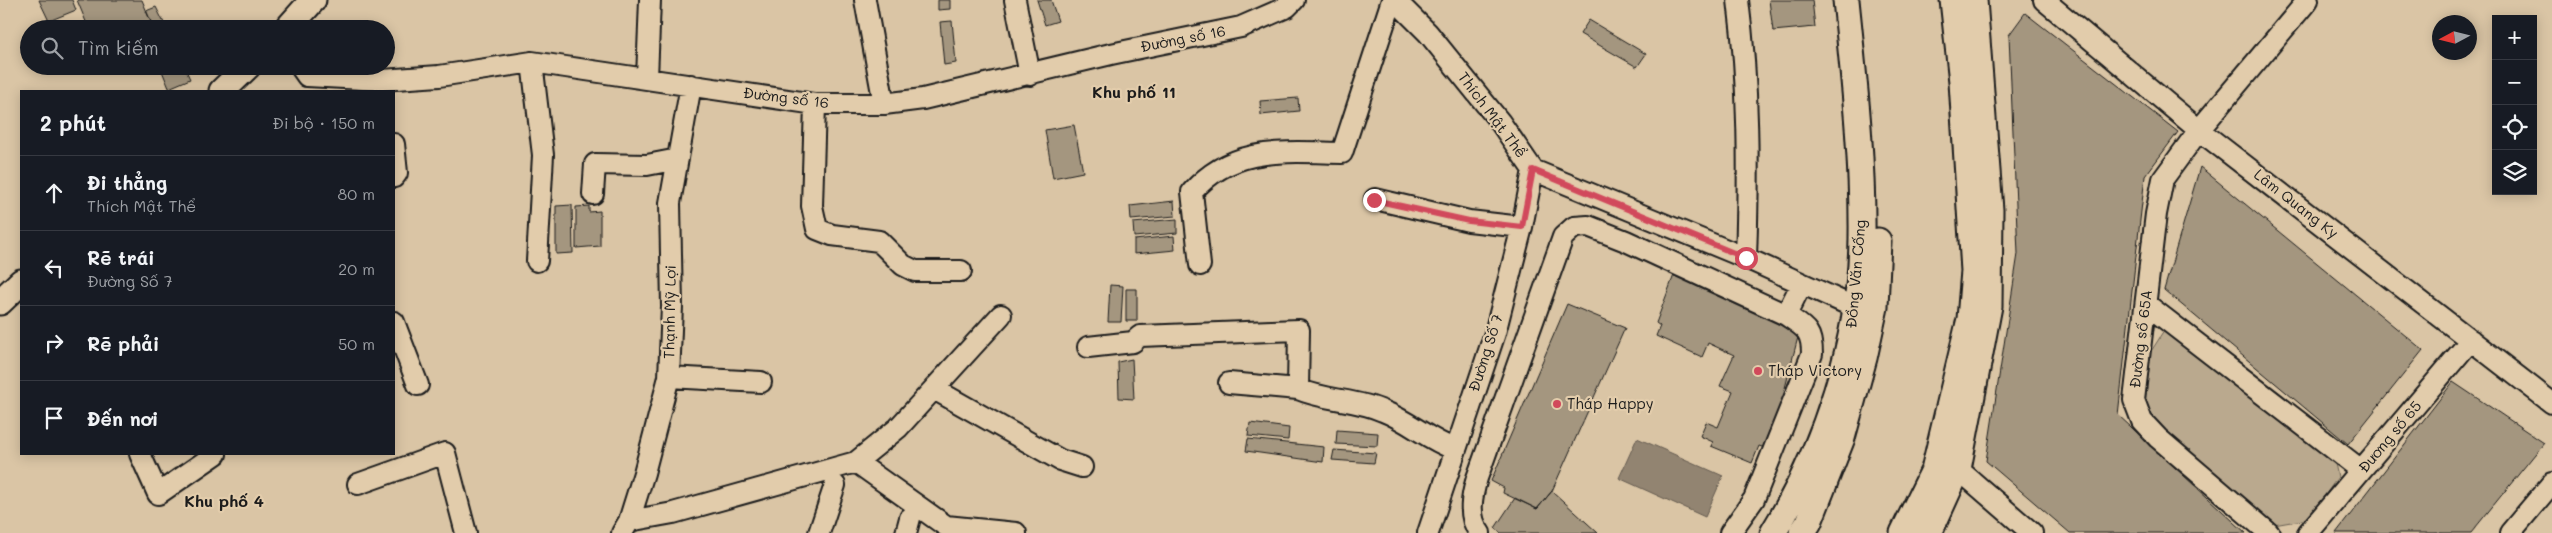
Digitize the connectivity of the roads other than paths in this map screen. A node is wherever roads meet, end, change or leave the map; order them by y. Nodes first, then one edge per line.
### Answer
1 (313, 0) edge
2 (650, 0) edge
3 (865, 0) edge
4 (1015, 0) edge
5 (1294, 0) edge
6 (1394, 0) edge
7 (1738, 0) edge
8 (1846, 0) edge
9 (1859, 0) edge
10 (1953, 0) edge
11 (1974, 0) edge
12 (2044, 0) edge
13 (2308, 0) edge
14 (294, 20) edge
15 (532, 62) junction
16 (239, 75) edge
17 (1030, 75) junction
18 (307, 78) edge
19 (647, 78) junction
20 (691, 85) junction
21 (383, 86) edge
22 (223, 90) edge
23 (815, 104) junction
24 (884, 104) junction
25 (2199, 130) junction
26 (395, 154) edge
27 (678, 159) junction
28 (1533, 170) junction
29 (395, 176) edge
30 (592, 194) dead end
31 (1374, 200) dead end
32 (1638, 212) junction
33 (1522, 227) junction
34 (1626, 241) junction
35 (1746, 258) junction
36 (537, 261) dead end
37 (1200, 266) dead end
38 (961, 271) dead end
39 (20, 283) edge
40 (1801, 285) junction
41 (0, 302) edge
42 (2146, 304) junction
43 (1856, 308) junction
44 (1001, 315) dead end
45 (1786, 315) junction
46 (395, 325) edge
47 (2471, 340) junction
48 (1088, 347) dead end
49 (669, 377) junction
50 (761, 382) dead end
51 (1229, 383) dead end
52 (418, 385) dead end
53 (934, 389) junction
54 (1298, 389) junction
55 (2552, 403) edge
56 (1454, 449) junction
57 (140, 455) edge
58 (215, 455) edge
59 (856, 462) junction
60 (1082, 467) dead end
61 (1958, 469) junction
62 (2361, 470) junction
63 (2552, 483) edge
64 (358, 484) dead end
65 (836, 485) dead end
66 (626, 527) edge
67 (466, 533) edge
68 (819, 533) edge
69 (1016, 533) edge
70 (1428, 533) edge
71 (1480, 533) edge
72 (1730, 533) edge
73 (1773, 533) edge
74 (1802, 533) edge
75 (1903, 533) edge
76 (1929, 533) edge
77 (2032, 533) edge
78 (2269, 533) edge
79 (2308, 533) edge
80 (2510, 533) edge

1 - 14 main road
2 - 19 street
3 - 24 street
4 - 17 street
5 - 17 street, Đường số 16
6 - 28 street, Thích Mật Thể
6 - 37 street
7 - 35 street
8 - 43 main road, Đồng Văn Cống
9 - 74 main road, Đồng Văn Cống
10 - 75 main road
11 - 61 main road
12 - 25 street, Lâm Quang Ky
13 - 25 street, Đường số 65A
15 - 19 street, Đường số 16
15 - 21 street, Đường số 16
15 - 36 street
16 - 22 main road
17 - 24 street, Đường số 16
18 - 21 street, Đường số 16
19 - 20 street, Đường số 16
20 - 23 street, Đường số 16
20 - 27 street, Thạnh Mỹ Lợi
23 - 24 street, Đường số 16
23 - 38 street
25 - 42 street, Đường số 65A
25 - 47 street, Lâm Quang Ky
26 - 29 street
27 - 30 street
27 - 49 street, Thạnh Mỹ Lợi
28 - 32 street, Thích Mật Thể
28 - 33 street, Đường Số 7
31 - 33 street
32 - 34 street
32 - 35 street, Thích Mật Thể
33 - 56 street, Đường Số 7
34 - 45 street
34 - 71 street
35 - 40 street, Thích Mật Thể
39 - 41 main road
40 - 43 street, Thích Mật Thể
40 - 45 street
42 - 62 street
42 - 78 street, Đường số 65A
43 - 73 main road, Đồng Văn Cống
44 - 53 street
45 - 72 street
46 - 52 street
47 - 55 street, Lâm Quang Ky
47 - 62 street, Đương số 65
48 - 54 street
49 - 50 street
49 - 66 street, Thạnh Mỹ Lợi
51 - 54 street
53 - 59 street
53 - 60 street
54 - 56 street
56 - 70 street, Đường Số 7
57 - 58 street
59 - 66 street
59 - 69 street
61 - 76 main road
61 - 77 street
62 - 79 street, Đương số 65
63 - 80 street
64 - 67 street
65 - 68 street

